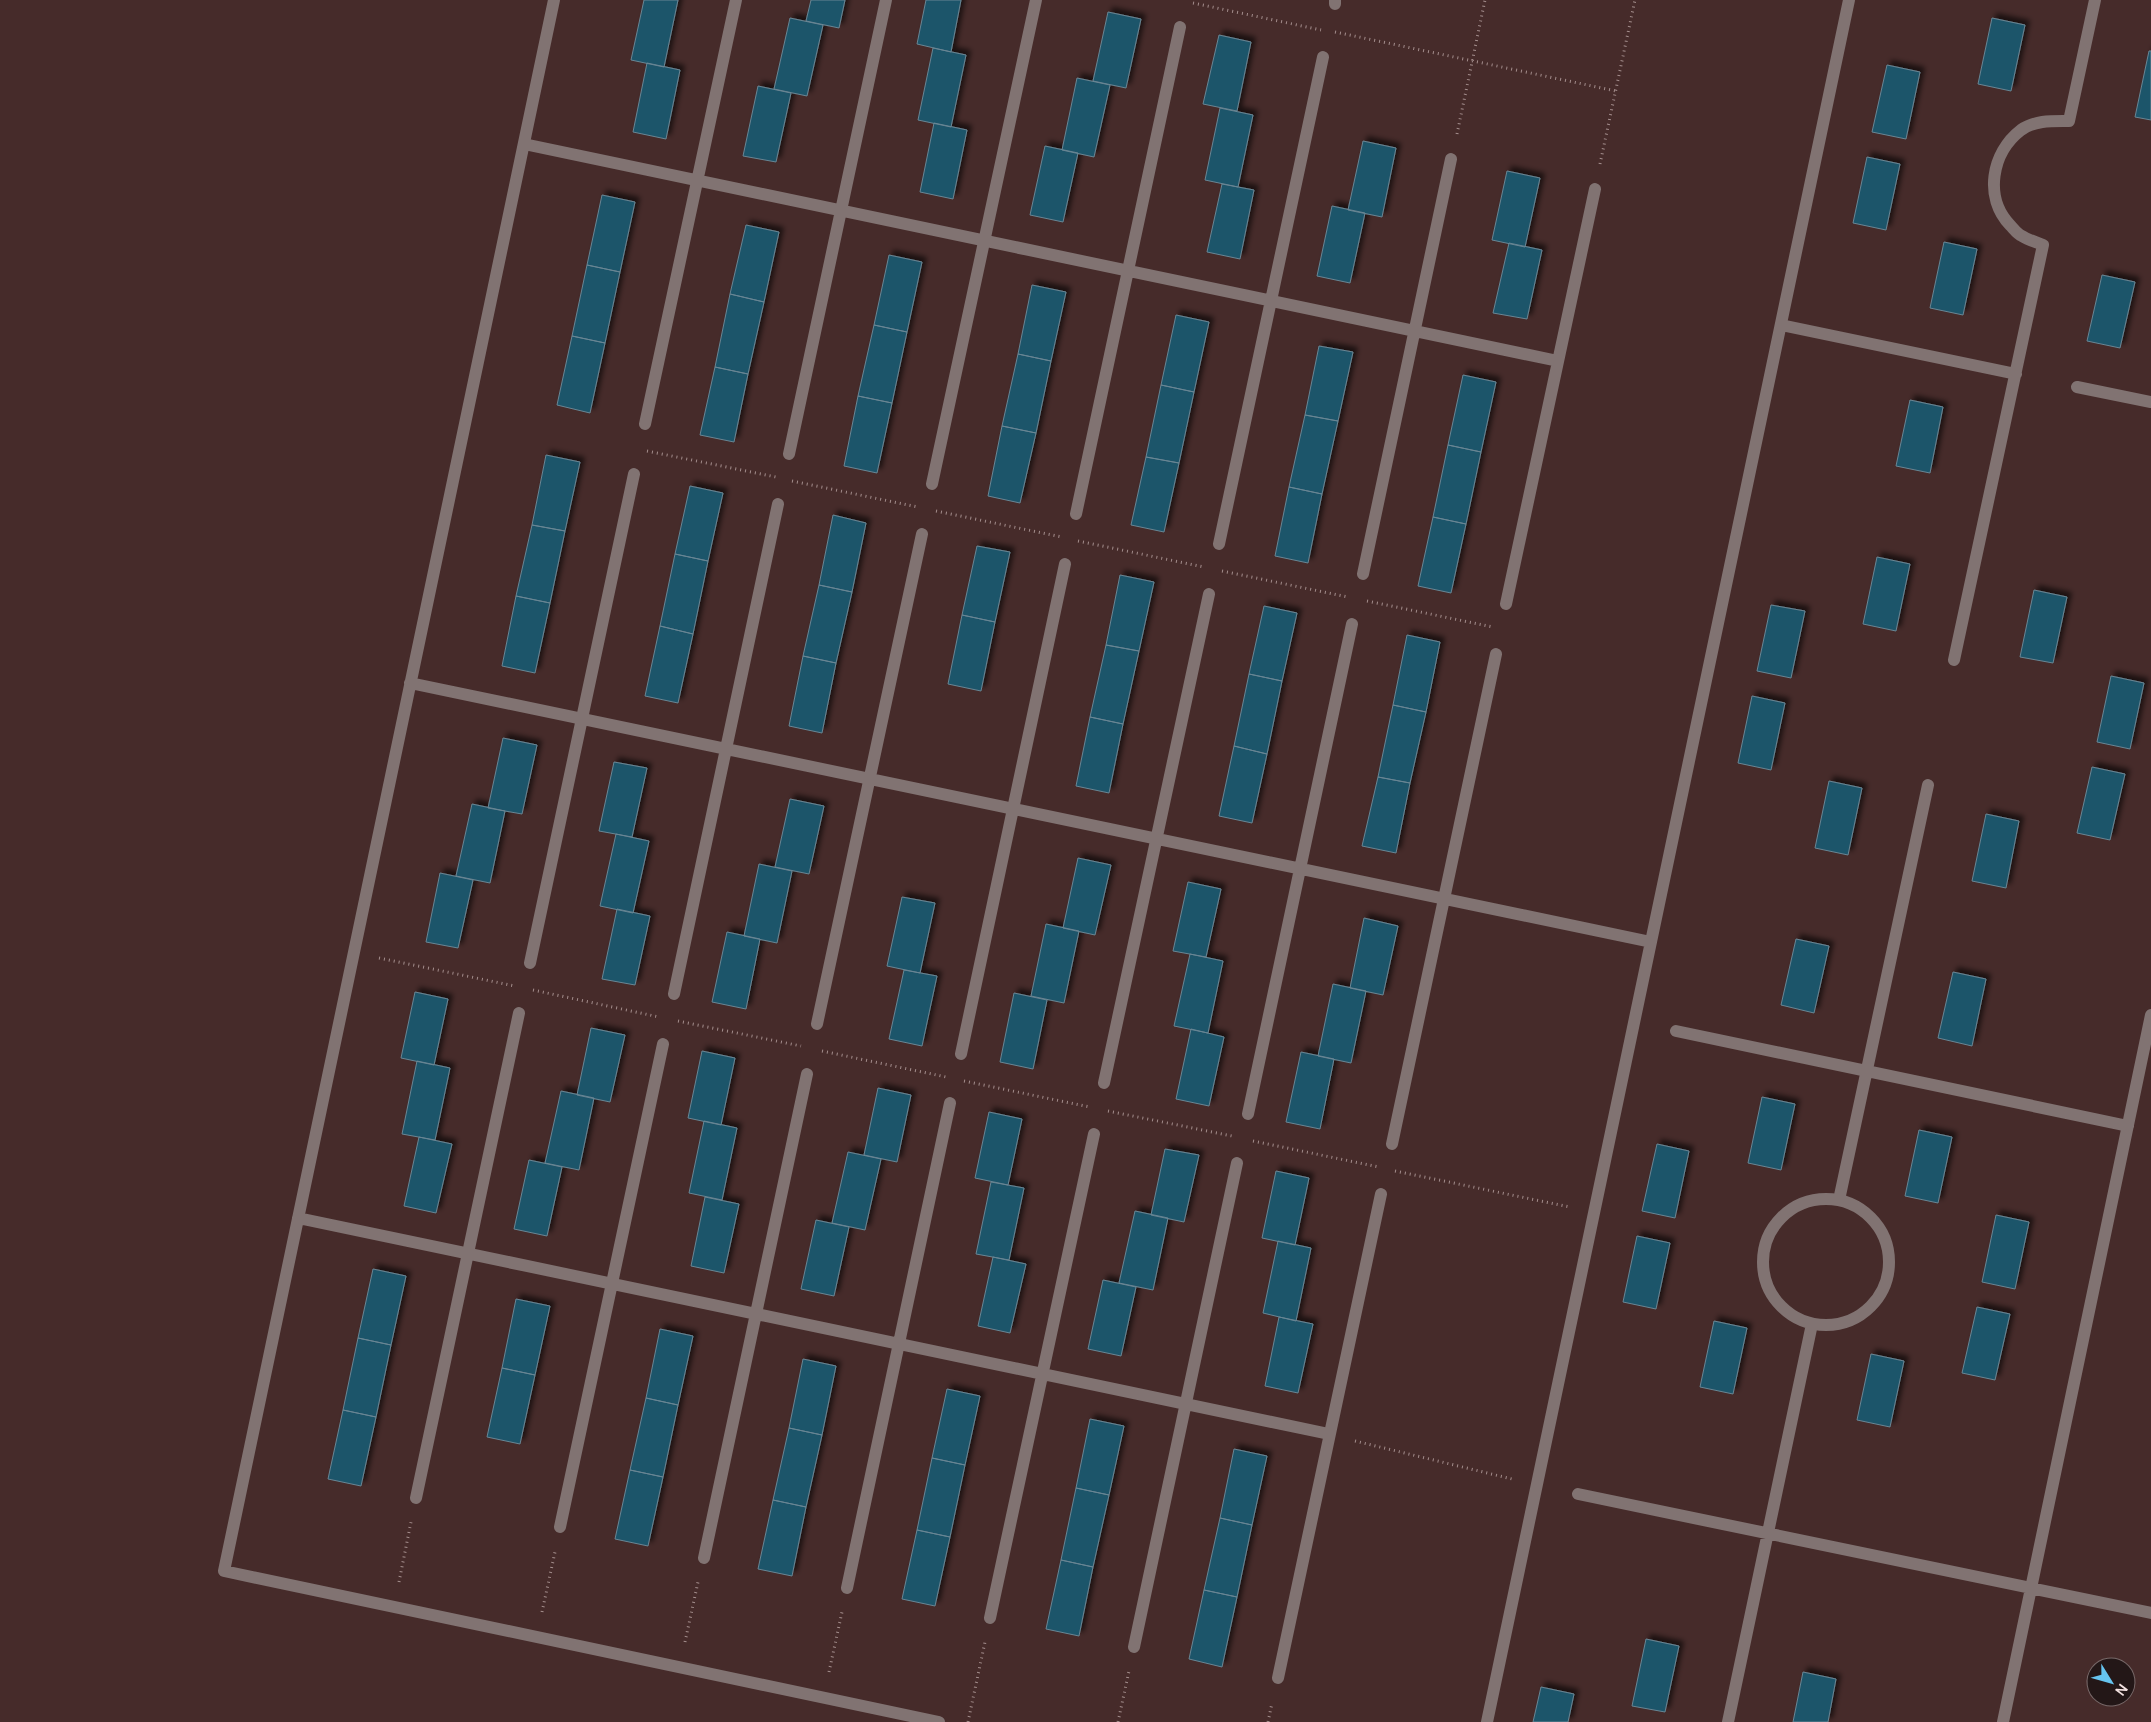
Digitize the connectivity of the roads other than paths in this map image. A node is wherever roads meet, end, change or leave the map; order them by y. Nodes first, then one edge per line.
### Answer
1 (554, 0) edge
2 (736, 0) edge
3 (886, 0) edge
4 (1036, 0) edge
5 (1849, 0) edge
6 (2095, 0) edge
7 (1180, 27) dead end
8 (1323, 57) dead end
9 (524, 144) junction
10 (1451, 159) road end
11 (698, 181) junction
12 (1595, 189) road end
13 (841, 211) junction
14 (984, 241) junction
15 (1128, 270) junction
16 (1272, 301) junction
17 (1781, 325) junction
18 (1415, 330) junction
19 (1558, 361) junction
20 (2016, 374) junction
21 (2077, 387) dead end
22 (2151, 402) edge
23 (645, 424) dead end
24 (789, 454) dead end
25 (634, 474) dead end
26 (932, 484) dead end
27 (778, 504) dead end
28 (1076, 514) dead end
29 (922, 534) dead end
30 (1219, 544) dead end
31 (1065, 564) dead end
32 (1363, 574) dead end
33 (1209, 594) dead end
34 (1506, 604) dead end
35 (1352, 624) dead end
36 (1496, 654) dead end
37 (1954, 660) dead end
38 (410, 683) junction
39 (583, 719) junction
40 (726, 749) junction
41 (870, 779) junction
42 (1928, 785) dead end
43 (1013, 809) junction
44 (1157, 839) junction
45 (1300, 869) junction
46 (1444, 899) junction
47 (1651, 942) junction
48 (530, 963) dead end
49 (674, 994) dead end
50 (519, 1013) dead end
51 (2151, 1015) edge
52 (817, 1024) dead end
53 (1676, 1031) dead end
54 (663, 1044) dead end
55 (961, 1054) dead end
56 (1866, 1071) junction
57 (807, 1074) dead end
58 (1104, 1083) dead end
59 (950, 1103) dead end
60 (1248, 1114) dead end
61 (2128, 1126) junction
62 (1094, 1134) dead end
63 (1392, 1144) dead end
64 (1237, 1164) dead end
65 (1381, 1194) dead end
66 (1840, 1200) junction
67 (298, 1218) junction
68 (468, 1254) junction
69 (612, 1284) junction
70 (755, 1314) junction
71 (1812, 1324) junction
72 (899, 1344) junction
73 (1042, 1374) junction
74 (1186, 1404) junction
75 (1329, 1434) junction
76 (1578, 1494) dead end
77 (416, 1498) road end
78 (560, 1528) road end
79 (1768, 1533) junction
80 (704, 1558) road end
81 (847, 1588) road end
82 (2031, 1588) junction
83 (2151, 1613) edge
84 (990, 1618) road end
85 (1134, 1647) road end
86 (1278, 1678) dead end
87 (939, 1722) edge
88 (1487, 1722) edge
89 (1728, 1722) edge
90 (2002, 1722) edge

1 - 9 lane
2 - 11 lane
3 - 13 lane
4 - 14 lane
5 - 17 lane
6 - 20 lane
7 - 15 lane
8 - 16 lane
9 - 11 lane
9 - 38 lane
10 - 18 lane
11 - 13 lane
11 - 23 lane
12 - 19 lane
13 - 14 lane
13 - 24 lane
14 - 15 lane
14 - 26 lane
15 - 16 lane
15 - 28 lane
16 - 18 lane
16 - 30 lane
17 - 20 lane
17 - 47 lane
18 - 19 lane
18 - 32 lane
19 - 34 lane
20 - 37 lane
21 - 22 lane
25 - 39 lane
27 - 40 lane
29 - 41 lane
31 - 43 lane
33 - 44 lane
35 - 45 lane
36 - 46 lane
38 - 39 lane
38 - 67 lane
39 - 40 lane
39 - 48 lane
40 - 41 lane
40 - 49 lane
41 - 43 lane
41 - 52 lane
42 - 56 lane
43 - 44 lane
43 - 55 lane
44 - 45 lane
44 - 58 lane
45 - 46 lane
45 - 60 lane
46 - 47 lane
46 - 63 lane
47 - 88 lane
50 - 68 lane
51 - 61 lane
53 - 56 lane
54 - 69 lane
56 - 61 lane
56 - 66 lane
57 - 70 lane
59 - 72 lane
61 - 82 lane
62 - 73 lane
64 - 74 lane
65 - 75 lane
66 - 71 lane
66 - 71 lane
67 - 68 lane
67 - 87 lane
68 - 69 lane
68 - 77 lane
69 - 70 lane
69 - 78 lane
70 - 72 lane
70 - 80 lane
71 - 79 lane
72 - 73 lane
72 - 81 lane
73 - 74 lane
73 - 84 lane
74 - 75 lane
74 - 85 lane
75 - 86 lane
76 - 79 lane
79 - 82 lane
79 - 89 lane
82 - 83 lane
82 - 90 lane

